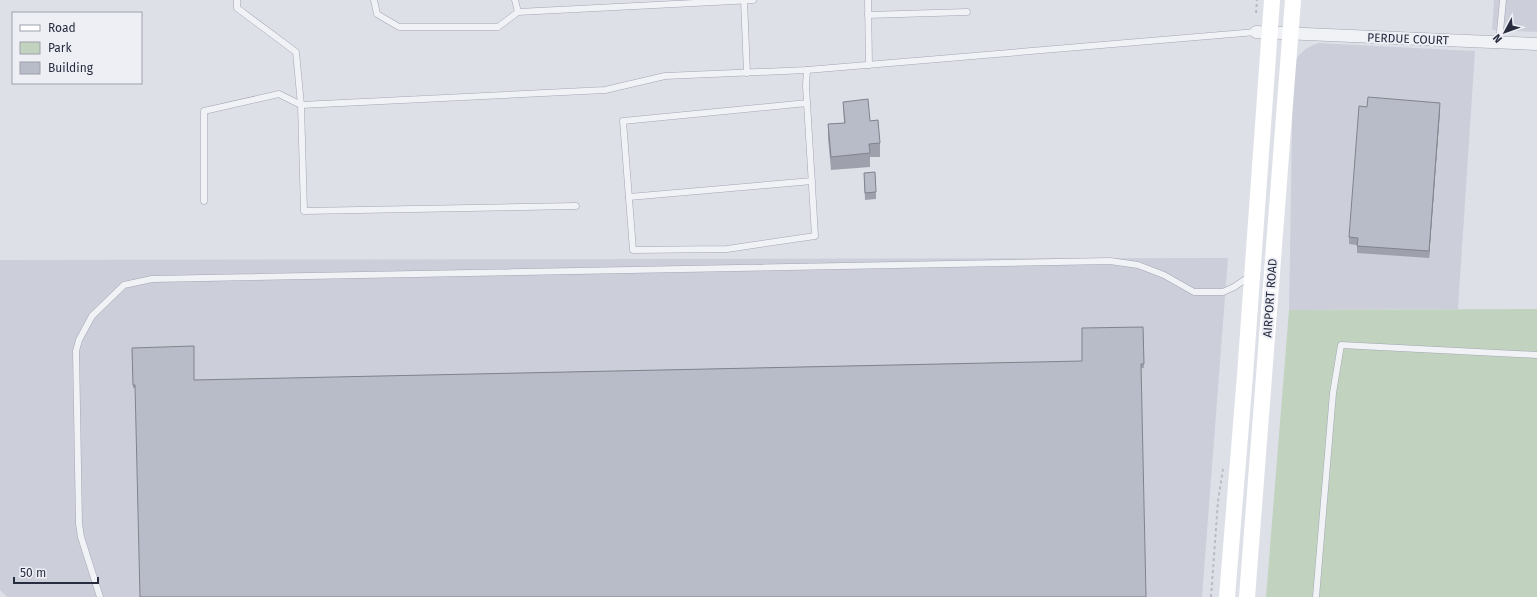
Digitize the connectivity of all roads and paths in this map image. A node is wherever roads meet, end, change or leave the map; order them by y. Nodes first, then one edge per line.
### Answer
1 (237, 0) edge
2 (374, 0) edge
3 (515, 0) edge
4 (753, 0) edge
5 (868, 0) edge
6 (1272, 0) edge
7 (1293, 0) edge
8 (1503, 0) edge
9 (744, 1) edge
10 (518, 12) junction
11 (967, 12) dead end
12 (868, 15) junction
13 (1273, 33) junction
14 (1498, 42) junction
15 (1537, 44) edge
16 (869, 65) junction
17 (807, 70) junction
18 (748, 73) junction
19 (807, 103) junction
20 (301, 105) junction
21 (812, 181) junction
22 (629, 197) junction
23 (204, 201) dead end
24 (576, 206) dead end
25 (1252, 274) junction
26 (1537, 355) edge
27 (100, 597) edge
28 (1227, 597) edge
29 (1248, 597) edge
30 (1316, 597) edge

1 - 20 lane
2 - 10 lane
3 - 10 lane
4 - 9 lane
5 - 12 lane
6 - 13 main road, AIRPORT ROAD
7 - 13 main road, AIRPORT ROAD
8 - 14 lane
9 - 10 lane
9 - 18 lane
11 - 12 lane
12 - 16 lane
13 - 14 street, PERDUE COURT
13 - 16 lane
13 - 25 main road, AIRPORT ROAD
13 - 29 main road, AIRPORT ROAD
14 - 15 street, PERDUE COURT
16 - 17 lane
17 - 18 lane
17 - 19 lane
18 - 20 lane
19 - 21 lane
19 - 22 lane
20 - 23 lane
20 - 24 lane
21 - 22 lane
21 - 22 lane
25 - 27 lane
25 - 28 main road, AIRPORT ROAD
26 - 30 lane

